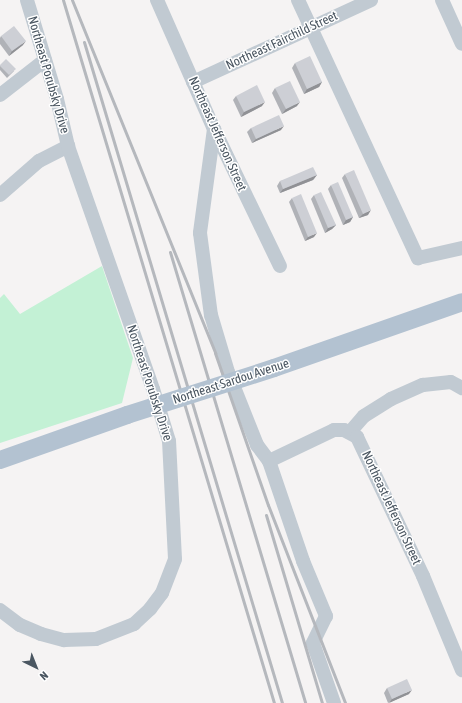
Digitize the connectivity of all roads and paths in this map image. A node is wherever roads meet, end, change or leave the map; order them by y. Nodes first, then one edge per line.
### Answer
1 (27, 0) edge
2 (157, 0) edge
3 (298, 0) edge
4 (371, 0) edge
5 (442, 0) edge
6 (310, 28) junction
7 (462, 44) edge
8 (45, 60) junction
9 (194, 82) junction
10 (0, 95) edge
11 (214, 129) junction
12 (68, 146) junction
13 (0, 195) edge
14 (462, 248) edge
15 (280, 266) dead end
16 (462, 302) edge
17 (462, 388) edge
18 (350, 432) junction
19 (0, 460) edge
20 (269, 462) junction
21 (0, 610) edge
22 (461, 664) edge
23 (334, 703) edge

1 - 8 street, Northeast Porubsky Drive
2 - 9 street, Northeast Jefferson Street
3 - 6 street
4 - 6 street, Northeast Fairchild Street
5 - 7 street
6 - 9 street, Northeast Fairchild Street
6 - 14 street
8 - 10 street
8 - 12 street, Northeast Porubsky Drive
9 - 11 street, Northeast Jefferson Street
11 - 15 street, Northeast Jefferson Street
11 - 20 street
12 - 13 street
12 - 21 street, Northeast Porubsky Drive
16 - 19 main road, Northeast Sardou Avenue, bridge
17 - 18 street
18 - 20 street
18 - 22 street, Northeast Jefferson Street
20 - 23 street

